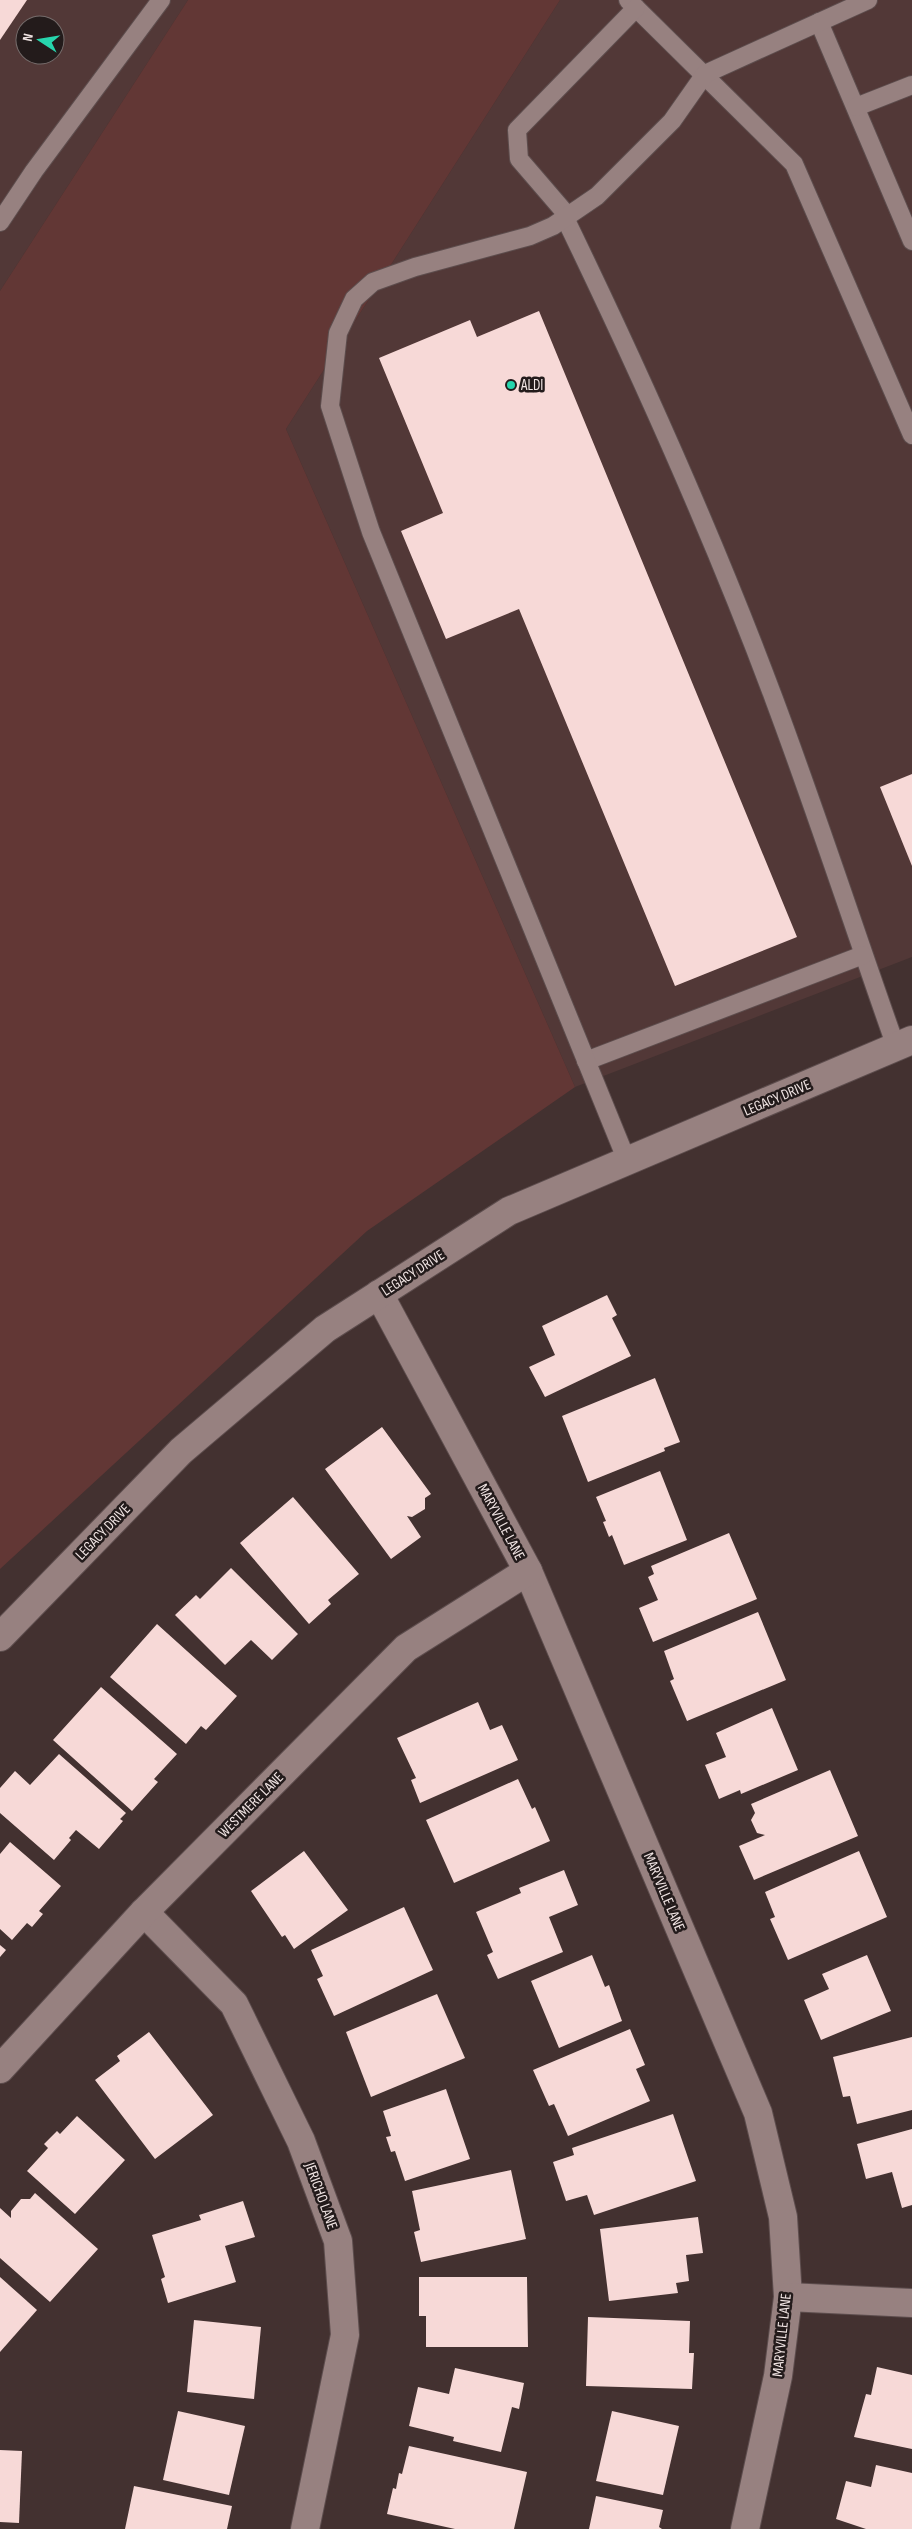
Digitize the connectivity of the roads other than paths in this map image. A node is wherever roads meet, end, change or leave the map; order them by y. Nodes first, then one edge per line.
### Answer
1 (161, 0) edge
2 (868, 0) edge
3 (632, 4) edge
4 (820, 22) junction
5 (704, 74) junction
6 (912, 85) edge
7 (856, 107) junction
8 (567, 217) junction
9 (0, 222) edge
10 (912, 241) edge
11 (912, 435) edge
12 (863, 955) junction
13 (904, 1043) edge
14 (586, 1062) junction
15 (627, 1161) junction
16 (379, 1294) junction
17 (528, 1571) junction
18 (0, 1637) edge
19 (144, 1912) junction
20 (0, 2069) edge
21 (788, 2297) junction
22 (912, 2302) edge
23 (305, 2529) edge
24 (745, 2529) edge

1 - 9 lane
2 - 4 lane
3 - 5 lane
3 - 8 lane
4 - 5 lane
4 - 7 lane
5 - 8 lane
5 - 11 lane
6 - 7 lane
7 - 10 lane
8 - 12 lane
8 - 14 lane
12 - 13 lane
12 - 14 lane
13 - 15 street, LEGACY DRIVE
14 - 15 lane
15 - 16 street, LEGACY DRIVE
16 - 17 street, MARYVILLE LANE
16 - 18 street, LEGACY DRIVE
17 - 19 street, WESTMERE LANE
17 - 21 street, MARYVILLE LANE
19 - 20 street, WESTMERE LANE
19 - 23 street, JERICHO LANE
21 - 22 street
21 - 24 street, MARYVILLE LANE

